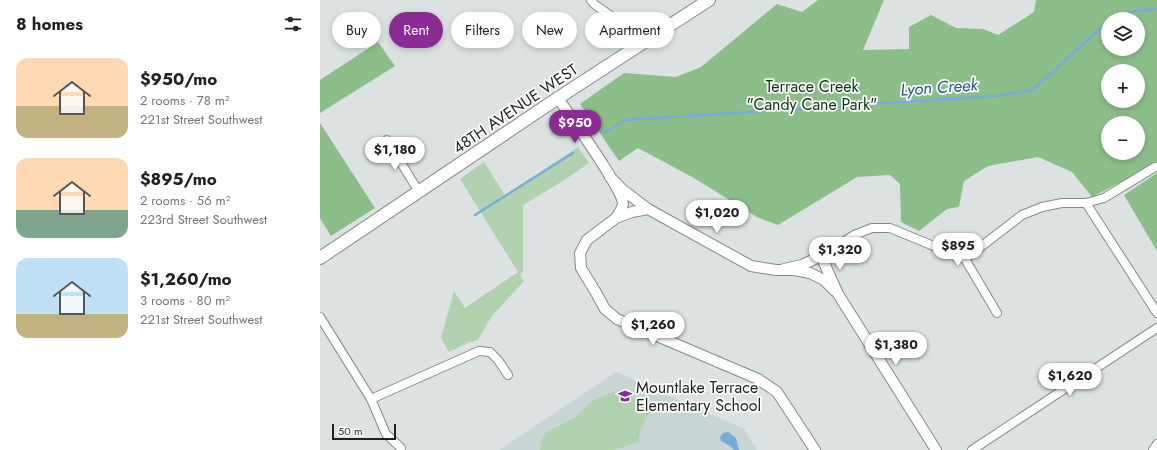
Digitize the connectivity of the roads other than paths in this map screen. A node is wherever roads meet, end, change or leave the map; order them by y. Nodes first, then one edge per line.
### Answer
1 (591, 0) edge
2 (709, 0) edge
3 (605, 12) edge
4 (674, 23) edge
5 (636, 48) edge
6 (558, 98) junction
7 (387, 140) dead end
8 (1155, 167) dead end
9 (610, 177) junction
10 (419, 192) junction
11 (1086, 203) junction
12 (648, 209) junction
13 (616, 218) junction
14 (821, 256) junction
15 (320, 258) edge
16 (965, 259) junction
17 (784, 269) junction
18 (838, 294) junction
19 (997, 313) dead end
20 (1157, 313) edge
21 (320, 317) edge
22 (1157, 328) edge
23 (508, 375) dead end
24 (371, 399) junction
25 (1157, 444) edge
26 (401, 448) dead end
27 (815, 450) edge
28 (936, 450) edge
29 (972, 450) edge
30 (1153, 450) edge

1 - 3 street
2 - 4 main road, 48TH AVENUE WEST
5 - 6 main road, 48TH AVENUE WEST
6 - 9 street
6 - 10 main road, 48TH AVENUE WEST
7 - 10 street
8 - 11 street
9 - 12 street
9 - 13 street
10 - 15 main road, 48TH AVENUE WEST
11 - 16 street
11 - 20 street
12 - 13 street
12 - 17 street
13 - 27 street
14 - 16 street
14 - 17 street
14 - 18 street
16 - 19 street
17 - 18 street
18 - 28 street
21 - 24 street
22 - 29 street
23 - 24 street
24 - 26 street
25 - 30 street

